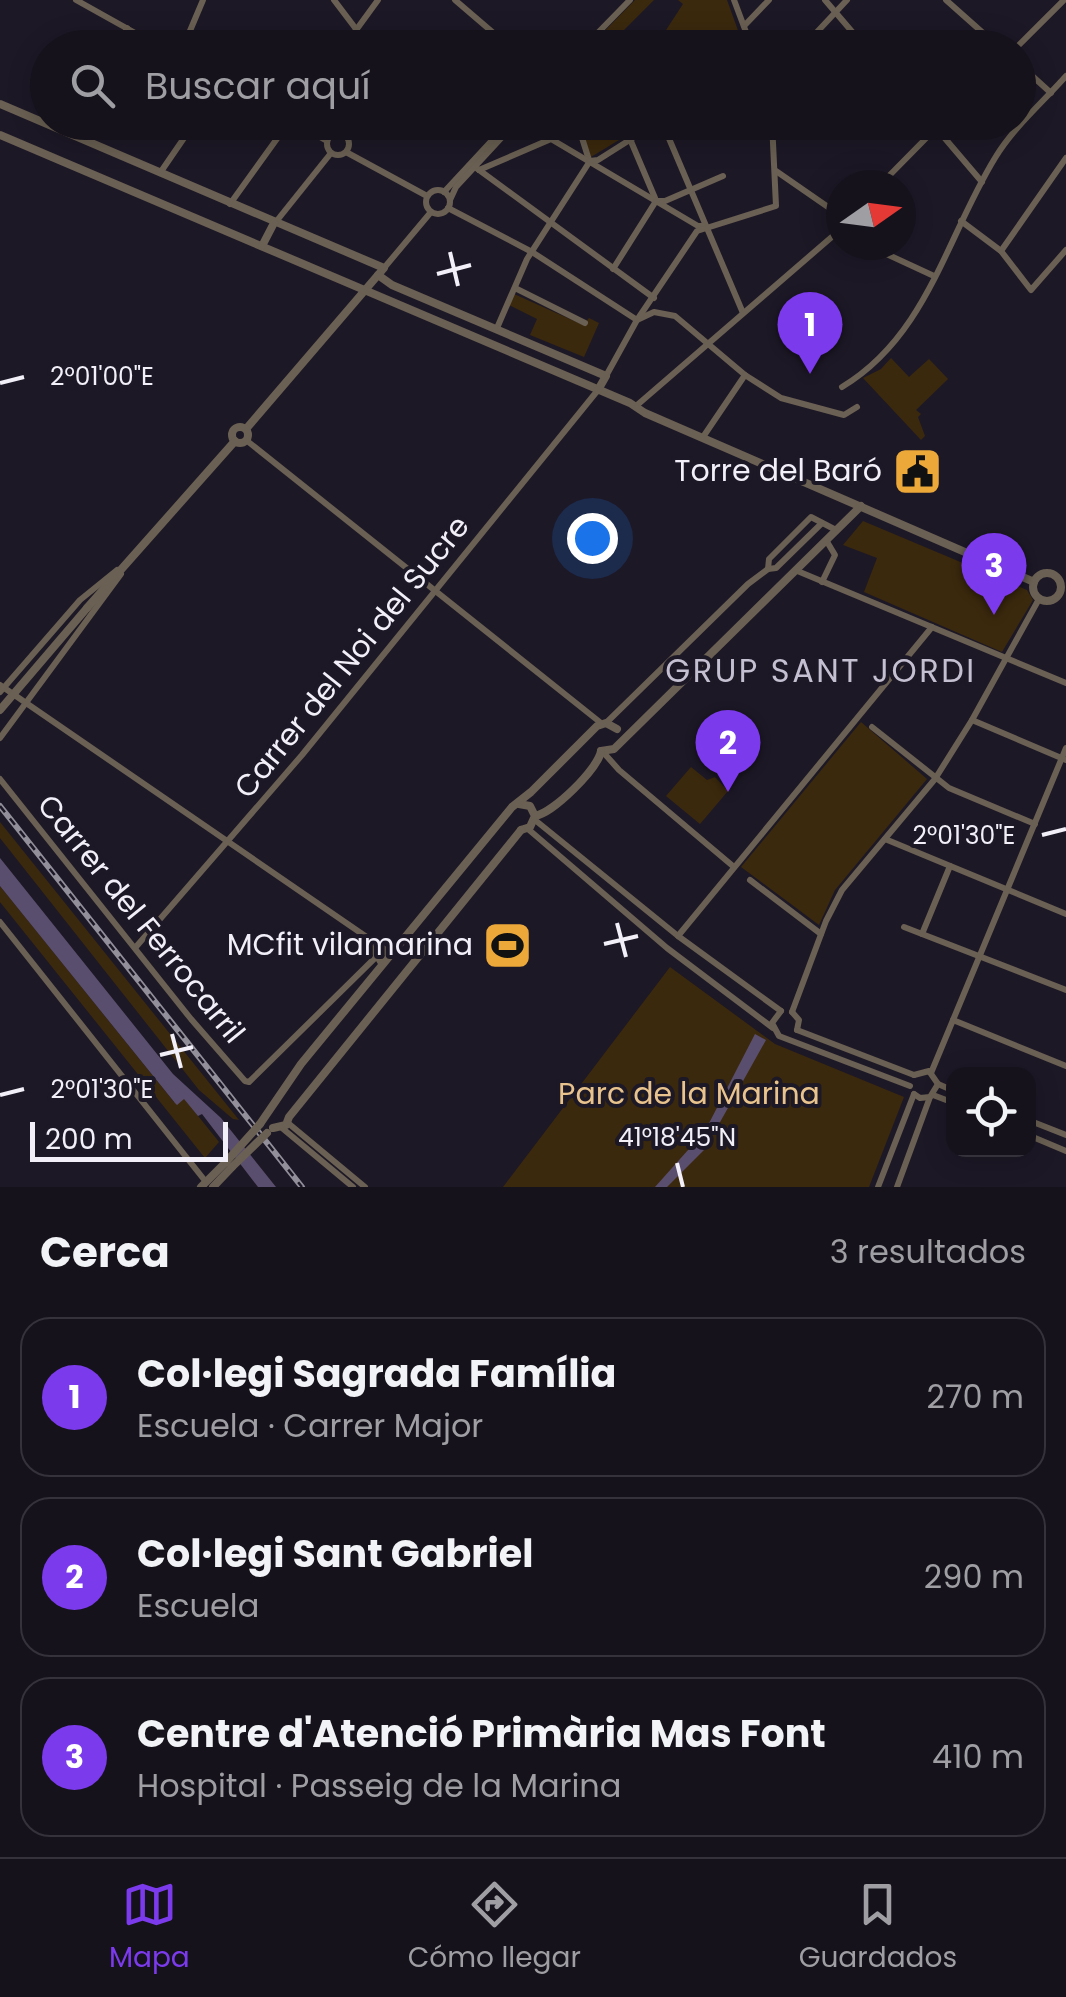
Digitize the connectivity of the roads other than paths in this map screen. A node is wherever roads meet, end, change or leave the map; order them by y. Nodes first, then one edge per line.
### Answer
1 (76, 0) edge
2 (203, 0) edge
3 (334, 0) edge
4 (378, 0) edge
5 (455, 0) edge
6 (630, 0) edge
7 (734, 0) edge
8 (769, 0) edge
9 (825, 0) edge
10 (847, 0) edge
11 (946, 0) edge
12 (1064, 0) edge
13 (835, 12) junction
14 (744, 26) junction
15 (127, 28) joint
16 (356, 29) joint
17 (130, 30) edge
18 (190, 30) edge
19 (490, 30) edge
20 (601, 30) edge
21 (745, 30) edge
22 (818, 30) edge
23 (850, 30) edge
24 (980, 30) edge
25 (1034, 30) edge
26 (1066, 76) edge
27 (1036, 79) edge
28 (1051, 92) junction
29 (0, 104) edge
30 (1036, 109) edge
31 (30, 117) edge
32 (0, 135) edge
33 (83, 140) edge
34 (183, 140) edge
35 (278, 140) edge
36 (348, 140) edge
37 (495, 140) edge
38 (499, 140) edge
39 (548, 140) edge
40 (552, 140) edge
41 (583, 140) edge
42 (630, 140) joint
43 (668, 140) edge
44 (773, 140) edge
45 (921, 140) edge
46 (949, 140) edge
47 (1009, 140) edge
48 (327, 141) edge
49 (346, 152) junction
50 (330, 154) junction
51 (1066, 158) edge
52 (590, 161) junction
53 (477, 169) junction
54 (894, 170) edge
55 (774, 172) junction
56 (159, 174) junction
57 (723, 176) dead end
58 (982, 182) junction
59 (690, 188) junction
60 (444, 192) junction
61 (428, 196) junction
62 (656, 201) junction
63 (230, 204) junction
64 (449, 204) junction
65 (826, 206) edge
66 (431, 212) junction
67 (961, 221) junction
68 (550, 223) junction
69 (274, 224) junction
70 (707, 226) junction
71 (826, 242) edge
72 (262, 246) junction
73 (1066, 250) edge
74 (1001, 251) junction
75 (532, 252) junction
76 (899, 260) edge
77 (613, 269) junction
78 (381, 272) junction
79 (934, 276) junction
80 (514, 288) junction
81 (364, 290) junction
82 (654, 298) junction
83 (743, 313) junction
84 (637, 320) junction
85 (586, 323) dead end
86 (497, 328) junction
87 (707, 343) junction
88 (746, 375) junction
89 (606, 376) junction
90 (842, 386) dead end
91 (598, 390) junction
92 (636, 406) junction
93 (857, 407) dead end
94 (246, 429) junction
95 (703, 437) junction
96 (246, 440) junction
97 (235, 441) junction
98 (861, 506) junction
99 (822, 523) junction
100 (836, 530) junction
101 (826, 540) junction
102 (130, 558) junction
103 (768, 569) junction
104 (118, 570) junction
105 (794, 570) junction
106 (822, 582) junction
107 (1034, 582) junction
108 (1063, 586) edge
109 (437, 590) junction
110 (1039, 599) junction
111 (932, 628) junction
112 (1004, 658) junction
113 (1066, 683) edge
114 (1, 688) edge
115 (26, 702) junction
116 (0, 710) edge
117 (972, 720) junction
118 (604, 723) junction
119 (635, 726) junction
120 (872, 726) dead end
121 (616, 729) junction
122 (592, 732) junction
123 (0, 738) edge
124 (618, 743) junction
125 (1066, 748) edge
126 (602, 752) junction
127 (1064, 759) edge
128 (935, 778) junction
129 (0, 779) edge
130 (512, 809) junction
131 (535, 818) junction
132 (1035, 824) junction
133 (524, 830) junction
134 (884, 838) junction
135 (226, 841) junction
136 (950, 866) junction
137 (734, 867) junction
138 (750, 880) dead end
139 (1008, 891) junction
140 (1066, 914) edge
141 (421, 920) junction
142 (2, 925) edge
143 (904, 926) dead end
144 (439, 934) junction
145 (821, 934) junction
146 (922, 934) junction
147 (364, 936) junction
148 (678, 936) junction
149 (136, 948) junction
150 (392, 950) junction
151 (981, 955) junction
152 (380, 960) junction
153 (372, 980) junction
154 (1066, 990) edge
155 (389, 994) junction
156 (781, 1011) junction
157 (792, 1012) junction
158 (954, 1020) junction
159 (773, 1028) junction
160 (797, 1030) junction
161 (786, 1037) junction
162 (1066, 1066) edge
163 (932, 1072) junction
164 (914, 1074) junction
165 (938, 1084) junction
166 (946, 1088) edge
167 (912, 1090) junction
168 (932, 1096) junction
169 (946, 1101) edge
170 (272, 1106) junction
171 (263, 1120) junction
172 (1036, 1123) edge
173 (280, 1126) junction
174 (1065, 1132) edge
175 (1036, 1139) edge
176 (1066, 1152) edge
177 (229, 1165) junction
178 (207, 1185) edge
179 (352, 1187) edge
180 (365, 1187) edge
181 (878, 1187) edge
182 (897, 1187) edge

1 - 15 street
2 - 18 street
3 - 16 street
4 - 16 street
5 - 19 street
6 - 20 street
7 - 14 street
8 - 14 street
9 - 13 street
10 - 13 street
11 - 24 street
12 - 25 street
13 - 22 street
13 - 23 street
14 - 21 street
15 - 17 street
26 - 28 street
27 - 28 street
28 - 30 street
29 - 31 street
32 - 72 street
33 - 56 street
34 - 56 street
35 - 63 street
36 - 49 street
37 - 60 street
38 - 53 street
39 - 53 street
40 - 52 street
41 - 52 street
42 - 52 street
42 - 62 street
43 - 59 street
44 - 55 street
45 - 54 street
46 - 58 street
47 - 58 street
48 - 50 street
49 - 50 street
49 - 61 street
50 - 69 street
51 - 74 street
52 - 62 street
52 - 68 street
53 - 64 street
53 - 68 street
55 - 65 street
55 - 70 street
56 - 63 street
57 - 59 street
58 - 67 street
59 - 62 street
59 - 70 street
60 - 61 street
60 - 64 street
61 - 66 street
62 - 70 street
62 - 77 street
63 - 69 street
64 - 66 street
64 - 75 street
66 - 78 street
67 - 74 street
67 - 79 street
68 - 75 street
68 - 77 street
69 - 72 street
69 - 78 street
70 - 82 street
70 - 83 street
71 - 83 street
72 - 81 street
73 - 74 street
75 - 80 street
75 - 84 street
76 - 79 street
77 - 82 street
78 - 81 street
78 - 86 street
79 - 90 street
80 - 85 street
80 - 86 street
81 - 91 street
81 - 94 street
82 - 84 street
83 - 87 street
84 - 87 street
84 - 89 street
86 - 89 street
87 - 88 street
87 - 92 street
88 - 93 street
88 - 95 street
89 - 91 street
91 - 92 street
91 - 109 street, Carrer del Noi del Sucre
92 - 95 street
94 - 96 street
94 - 97 street
95 - 98 street
96 - 97 street
96 - 109 street
97 - 102 street
98 - 100 street
98 - 107 street
99 - 100 street
99 - 103 street
99 - 103 street
100 - 101 street
101 - 105 street
101 - 106 street
102 - 104 street
102 - 115 street
103 - 118 street
104 - 114 street
104 - 116 street, bridge
105 - 106 street
105 - 119 street
106 - 111 street
107 - 108 street
107 - 110 street
108 - 110 street
109 - 118 street
109 - 135 street, Carrer del Noi del Sucre
110 - 112 street
111 - 112 street
111 - 137 street
112 - 113 street
112 - 117 street
114 - 115 street
115 - 123 street
115 - 135 street
117 - 127 street
117 - 128 street
118 - 121 street
118 - 122 street
119 - 121 street
119 - 124 street
120 - 128 street
121 - 124 street
122 - 126 street
122 - 130 street
124 - 126 street
125 - 127 street
126 - 131 street
126 - 137 street
127 - 132 street
128 - 132 street
128 - 134 street
129 - 149 street, Carrer del Ferrocarril
130 - 131 street
130 - 133 street
130 - 141 street
131 - 133 street
131 - 148 street
132 - 139 street
133 - 144 street
133 - 159 street
134 - 136 street
134 - 145 street
135 - 147 street
135 - 149 street, Carrer del Noi del Sucre
136 - 139 street
136 - 146 street
137 - 148 street
138 - 145 street
139 - 140 street
139 - 151 street
141 - 144 street
141 - 150 street
142 - 178 street
143 - 146 street
144 - 155 street
145 - 157 street
146 - 151 street
147 - 150 street
147 - 152 street
148 - 156 street
149 - 152 street, Carrer del Ferrocarril
150 - 152 street
151 - 154 street
151 - 158 street
152 - 153 street
153 - 155 street
153 - 170 street
155 - 173 street
156 - 157 street
156 - 159 street
157 - 160 street
158 - 162 street
158 - 163 street
159 - 161 street
160 - 161 street
160 - 164 street
161 - 167 street
163 - 164 street
163 - 165 street
164 - 167 street
165 - 166 street
165 - 168 street
167 - 168 street
167 - 181 street
168 - 169 street
168 - 182 street
170 - 171 street
170 - 173 street
171 - 173 street
171 - 177 street, bridge
172 - 174 street
173 - 177 street, bridge
173 - 179 street
173 - 180 street
175 - 176 street
177 - 178 street

